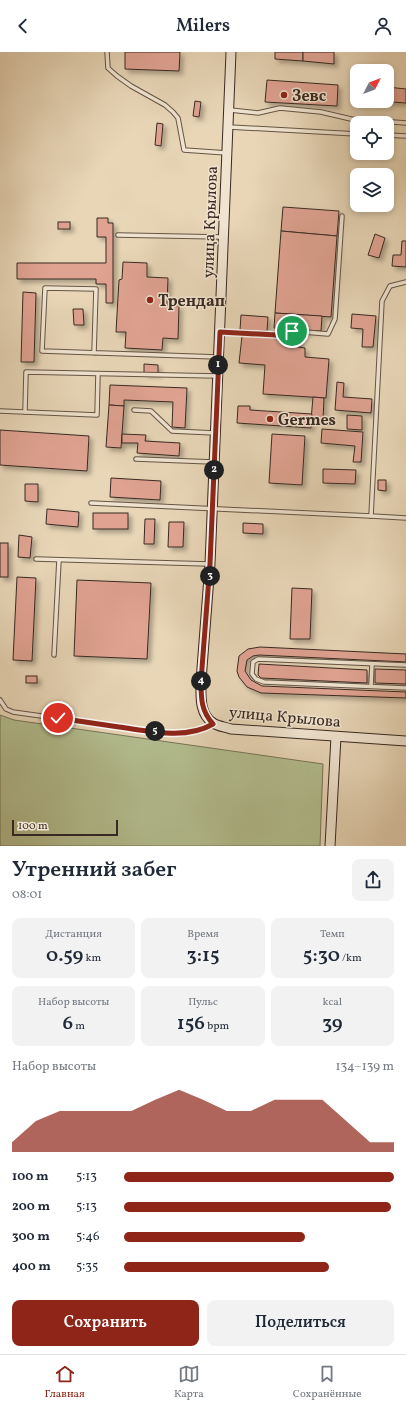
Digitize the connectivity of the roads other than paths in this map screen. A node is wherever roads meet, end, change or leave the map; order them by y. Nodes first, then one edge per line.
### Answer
1 (107, 52) edge
2 (231, 52) edge
3 (229, 110) junction
4 (406, 122) edge
5 (228, 127) junction
6 (350, 134) edge
7 (394, 135) edge
8 (406, 136) edge
9 (227, 153) junction
10 (342, 216) dead end
11 (118, 235) dead end
12 (224, 237) junction
13 (406, 282) edge
14 (220, 332) junction
15 (94, 353) junction
16 (219, 357) junction
17 (98, 374) junction
18 (218, 376) junction
19 (134, 410) dead end
20 (0, 411) edge
21 (24, 412) junction
22 (216, 433) junction
23 (136, 459) dead end
24 (214, 462) junction
25 (91, 503) dead end
26 (213, 508) junction
27 (371, 516) junction
28 (406, 518) edge
29 (36, 559) dead end
30 (59, 560) junction
31 (210, 564) junction
32 (54, 655) dead end
33 (372, 664) junction
34 (406, 665) edge
35 (371, 686) junction
36 (406, 688) edge
37 (0, 700) edge
38 (213, 724) junction
39 (336, 737) junction
40 (406, 741) edge
41 (330, 846) edge

1 - 9 lane
2 - 3 street, улица Крылова
3 - 4 lane
3 - 5 street, улица Крылова
5 - 6 lane
5 - 9 street, улица Крылова
7 - 8 lane
9 - 12 street, улица Крылова
10 - 14 lane
11 - 12 lane
12 - 14 street, улица Крылова
13 - 27 lane
14 - 16 street, улица Крылова
15 - 15 lane
15 - 16 lane
16 - 18 street, улица Крылова
17 - 18 lane
17 - 21 lane
17 - 21 lane
18 - 22 street, улица Крылова
19 - 22 lane
20 - 21 lane
22 - 24 street, улица Крылова
23 - 24 lane
24 - 26 street, улица Крылова
25 - 26 lane
26 - 27 lane
26 - 31 street, улица Крылова
27 - 28 lane
29 - 30 lane
30 - 31 lane
30 - 32 lane
31 - 38 street, улица Крылова
33 - 34 lane
33 - 35 lane
33 - 35 lane
35 - 36 lane
37 - 38 lane
38 - 39 street, улица Крылова
39 - 40 street, улица Крылова
39 - 41 street

